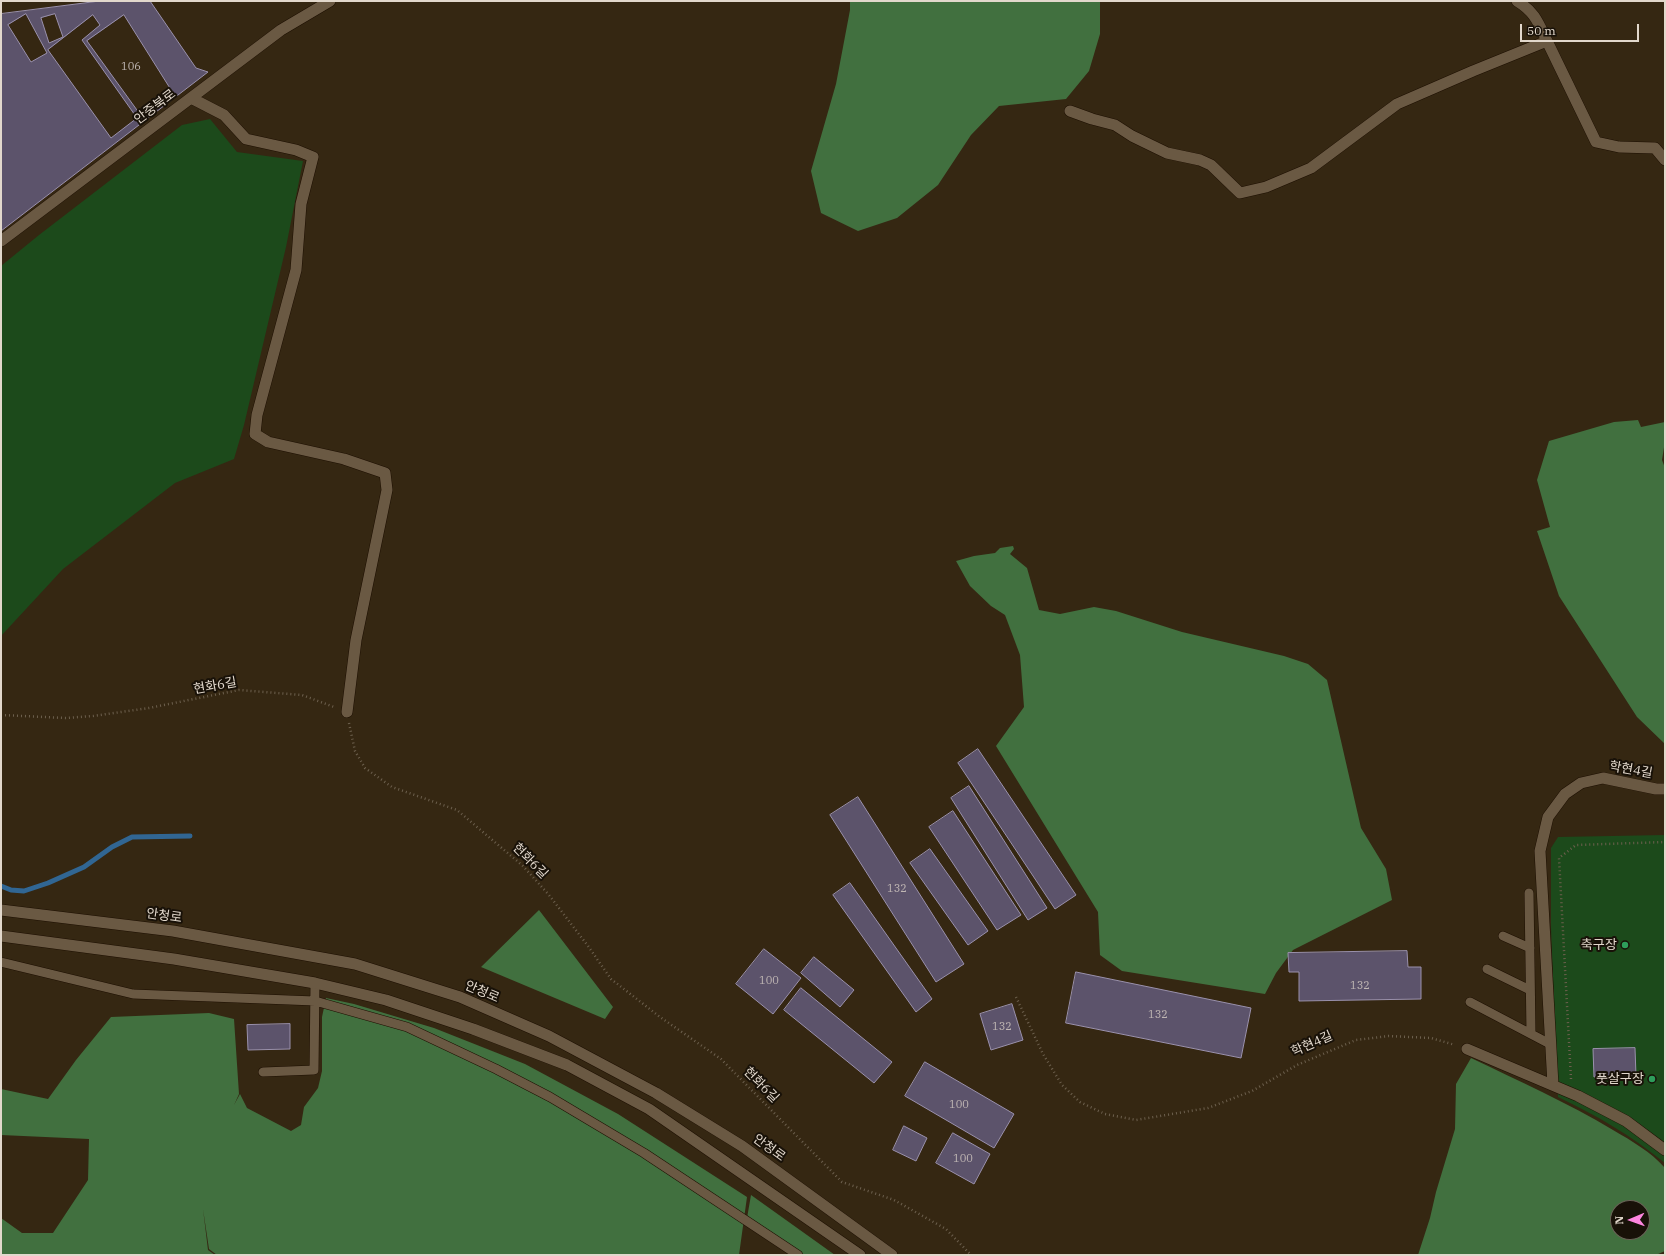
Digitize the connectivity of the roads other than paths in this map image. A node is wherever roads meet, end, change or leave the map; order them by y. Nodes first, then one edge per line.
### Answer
1 (330, 1) edge
2 (1516, 1) edge
3 (1547, 41) junction
4 (191, 98) junction
5 (1070, 111) dead end
6 (1665, 160) edge
7 (1, 241) edge
8 (347, 712) road end
9 (1665, 789) edge
10 (1529, 894) dead end
11 (1, 910) edge
12 (1, 936) edge
13 (1502, 936) dead end
14 (1530, 948) junction
15 (1, 962) edge
16 (1487, 969) dead end
17 (315, 982) junction
18 (1530, 990) junction
19 (314, 1001) junction
20 (1470, 1002) dead end
21 (1530, 1033) junction
22 (1550, 1044) junction
23 (1467, 1049) road end
24 (262, 1072) dead end
25 (1553, 1085) junction
26 (1665, 1150) edge
27 (798, 1255) edge
28 (860, 1255) edge
29 (892, 1255) edge

1 - 4 street, 안중북로
2 - 3 street
3 - 5 street
3 - 6 street
4 - 7 street, 안중북로
4 - 8 street
9 - 22 street, 학현4길
10 - 14 lane
11 - 29 street, 안청로
12 - 17 street
13 - 14 lane
14 - 18 lane
15 - 19 lane
16 - 18 lane
17 - 19 lane
17 - 28 street
18 - 21 lane
19 - 24 lane
19 - 27 lane
20 - 21 lane
21 - 22 lane
22 - 25 street, 학현4길
23 - 25 street
25 - 26 street

